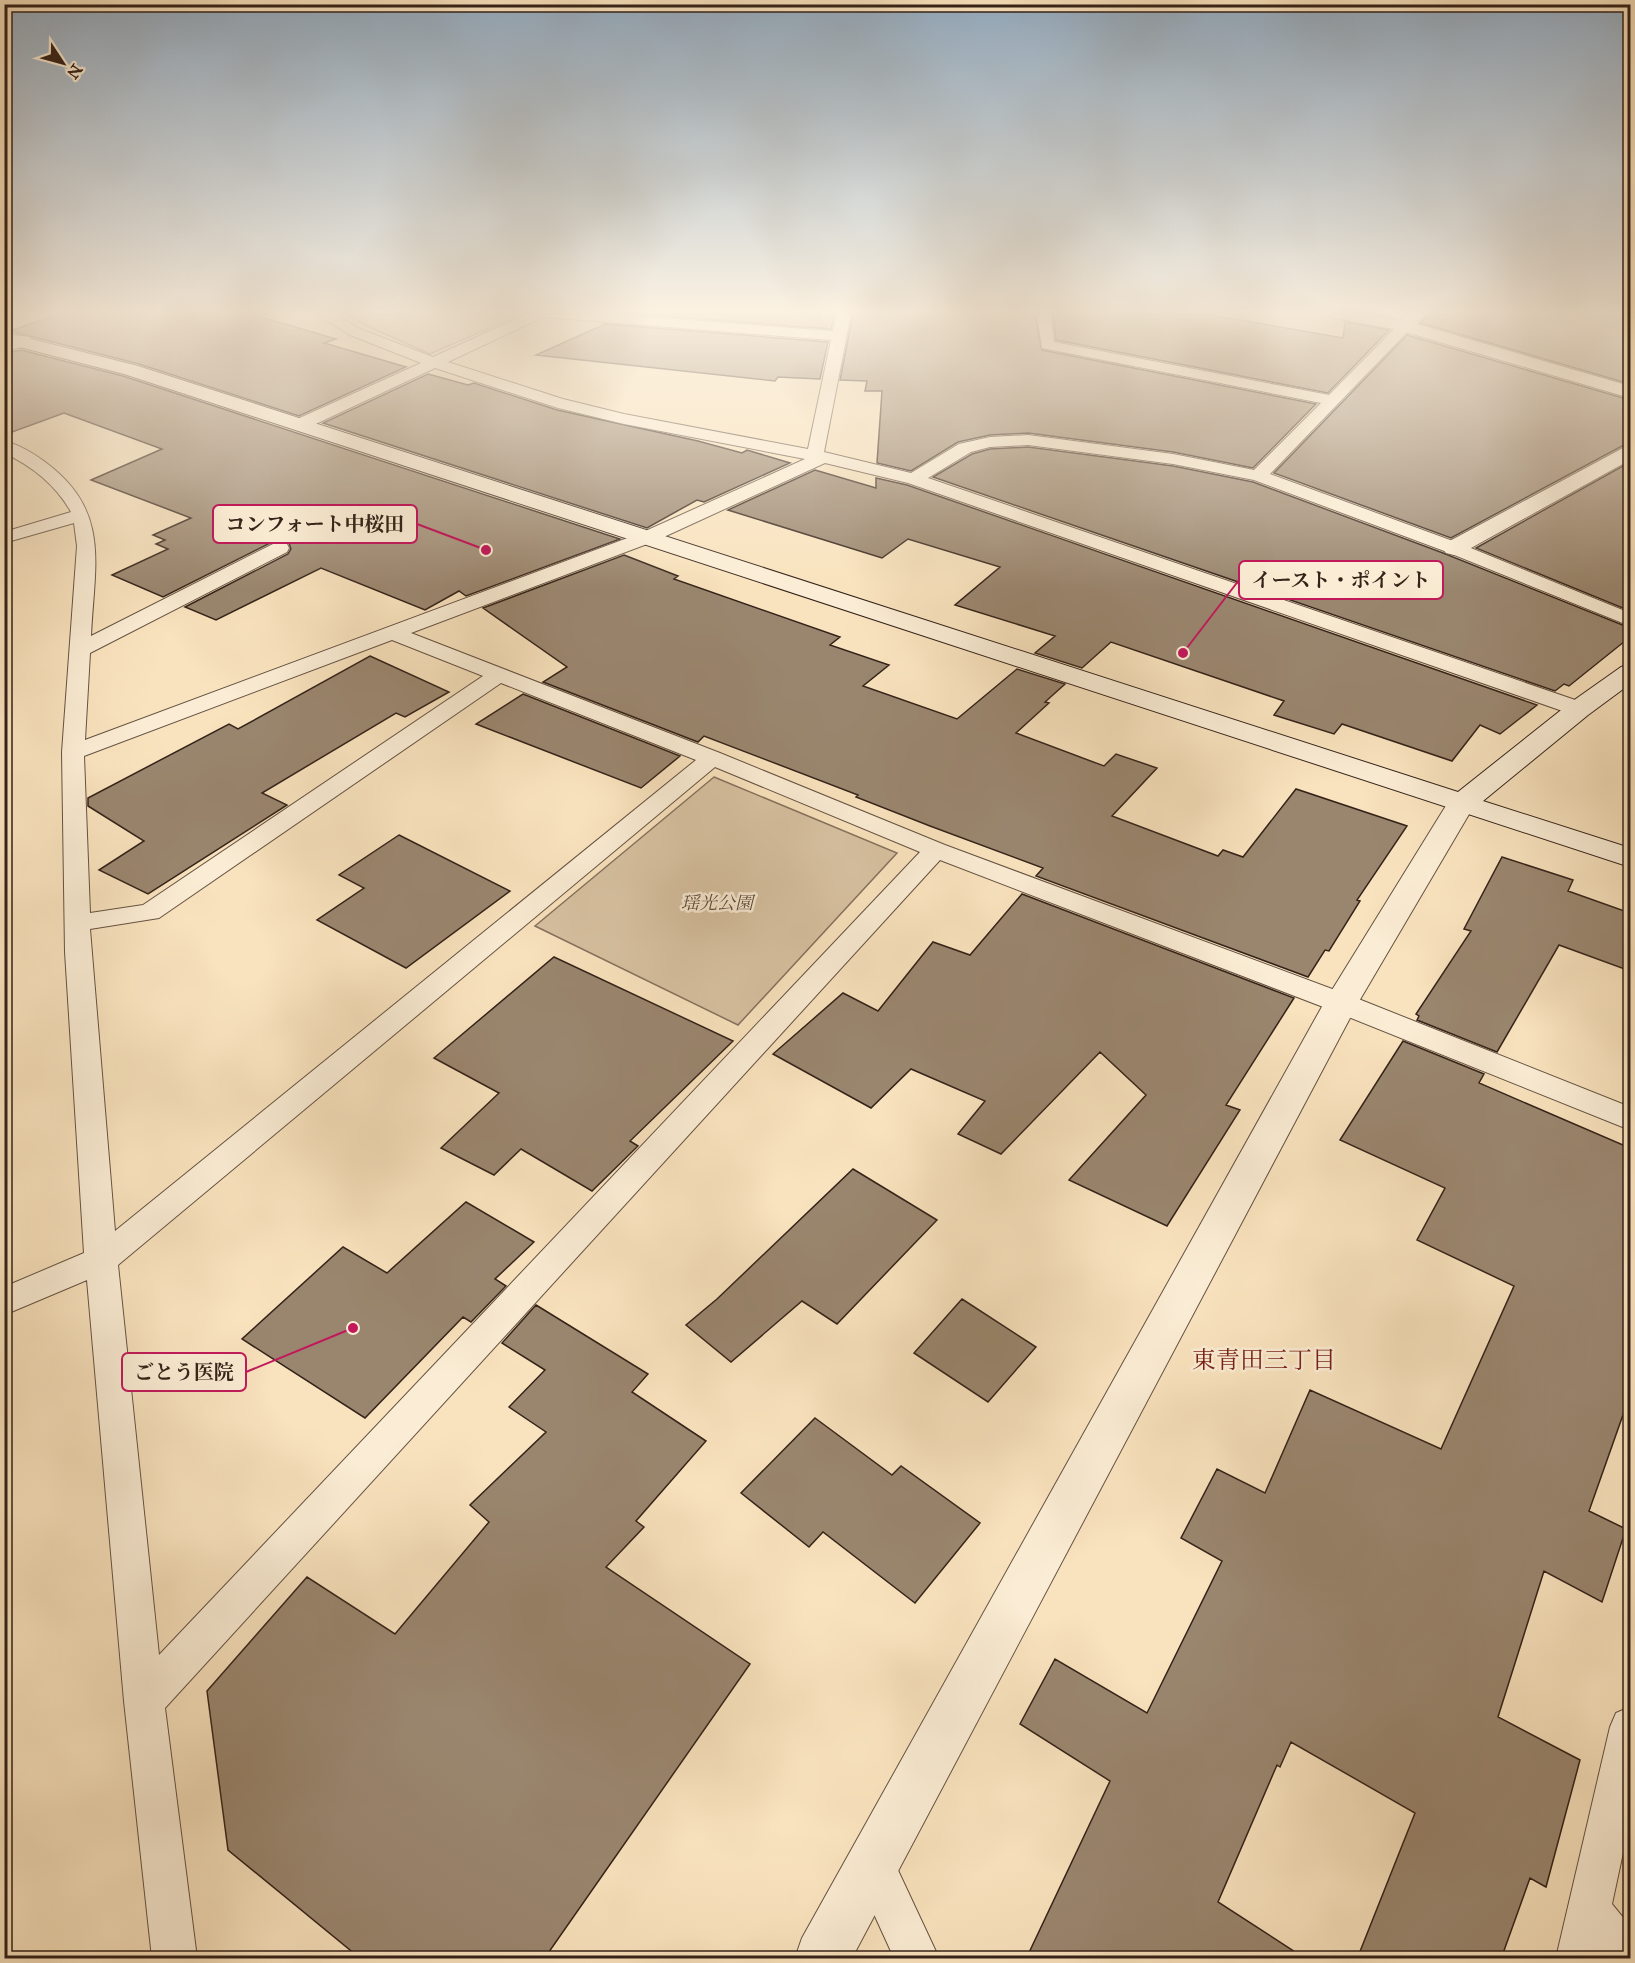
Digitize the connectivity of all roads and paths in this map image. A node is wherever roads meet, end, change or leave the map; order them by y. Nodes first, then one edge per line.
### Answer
1 (240, 406) edge
2 (340, 406) edge
3 (569, 406) edge
4 (828, 406) edge
5 (1326, 406) edge
6 (299, 425) junction
7 (4, 446) edge
8 (1630, 452) edge
9 (819, 456) junction
10 (1258, 476) junction
11 (914, 479) junction
12 (81, 515) junction
13 (648, 537) junction
14 (4, 538) edge
15 (280, 548) dead end
16 (1454, 548) junction
17 (1630, 620) edge
18 (393, 633) junction
19 (79, 650) junction
20 (1630, 672) edge
21 (498, 675) junction
22 (1579, 709) junction
23 (73, 752) junction
24 (711, 758) junction
25 (1461, 804) junction
26 (936, 850) junction
27 (1630, 858) edge
28 (77, 923) junction
29 (1341, 1003) junction
30 (1630, 1119) edge
31 (101, 1260) junction
32 (4, 1302) edge
33 (144, 1701) junction
34 (1630, 1727) edge
35 (874, 1866) junction
36 (1590, 1910) junction
37 (174, 1959) edge
38 (822, 1959) edge
39 (917, 1959) edge
40 (1578, 1959) edge
41 (1627, 1959) edge

1 - 6 street
2 - 6 lane
3 - 9 lane
4 - 9 lane
5 - 10 lane
6 - 13 street
7 - 12 lane
8 - 16 street
9 - 11 lane
9 - 13 lane
10 - 11 lane
10 - 16 lane
11 - 22 lane
12 - 14 lane
12 - 19 lane
13 - 18 lane
13 - 25 street
15 - 19 lane
16 - 17 lane
18 - 21 lane
18 - 23 lane
19 - 23 lane
20 - 22 street
21 - 24 lane
21 - 28 lane
22 - 25 street
23 - 28 lane
24 - 26 lane
24 - 31 lane
25 - 27 street
25 - 29 street
26 - 29 lane
26 - 33 lane
28 - 31 lane
29 - 30 lane
29 - 35 street
31 - 32 lane
31 - 33 lane
33 - 37 lane
34 - 36 lane
35 - 38 street
35 - 39 lane
36 - 40 lane
36 - 41 lane

